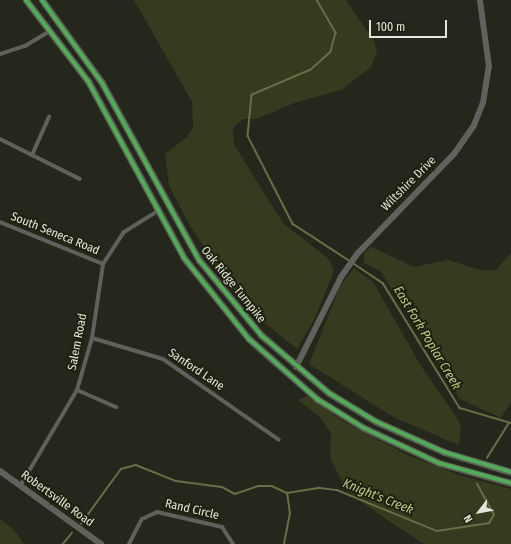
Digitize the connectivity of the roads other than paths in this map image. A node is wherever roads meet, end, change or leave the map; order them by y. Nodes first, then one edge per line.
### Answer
1 (26, 0) edge
2 (42, 0) edge
3 (480, 0) edge
4 (61, 23) junction
5 (52, 29) junction
6 (0, 54) edge
7 (49, 117) dead end
8 (0, 139) edge
9 (135, 145) junction
10 (125, 150) junction
11 (32, 155) junction
12 (80, 178) dead end
13 (167, 206) junction
14 (157, 211) junction
15 (0, 222) edge
16 (103, 264) junction
17 (92, 338) junction
18 (296, 367) junction
19 (289, 376) junction
20 (77, 390) junction
21 (116, 407) dead end
22 (390, 429) junction
23 (385, 439) junction
24 (279, 440) dead end
25 (0, 471) edge
26 (511, 472) edge
27 (511, 483) edge
28 (20, 486) junction
29 (101, 544) edge
30 (129, 544) edge
31 (233, 544) edge

1 - 5 highway, Oak Ridge Turnpike
2 - 4 highway, Oak Ridge Turnpike
3 - 18 street, Wiltshire Drive
4 - 5 highway
4 - 9 highway, Oak Ridge Turnpike
5 - 6 street
5 - 10 highway, Oak Ridge Turnpike
7 - 11 street
8 - 11 street
9 - 10 highway
9 - 13 highway, Oak Ridge Turnpike
10 - 14 highway, Oak Ridge Turnpike
11 - 12 street
13 - 14 highway
13 - 18 highway, Oak Ridge Turnpike
14 - 16 street, Salem Road
14 - 19 highway, Oak Ridge Turnpike
15 - 16 street, South Seneca Road
16 - 17 street, Salem Road
17 - 20 street, Salem Road
17 - 24 street, Sanford Lane
18 - 19 highway
18 - 22 highway, Oak Ridge Turnpike
19 - 23 highway, Oak Ridge Turnpike
20 - 21 street
20 - 28 street, Salem Road
22 - 23 highway
22 - 26 highway, Oak Ridge Turnpike
23 - 27 highway, Oak Ridge Turnpike
25 - 28 street, Robertsville Road
28 - 29 street, Robertsville Road
30 - 31 street, Rand Circle

